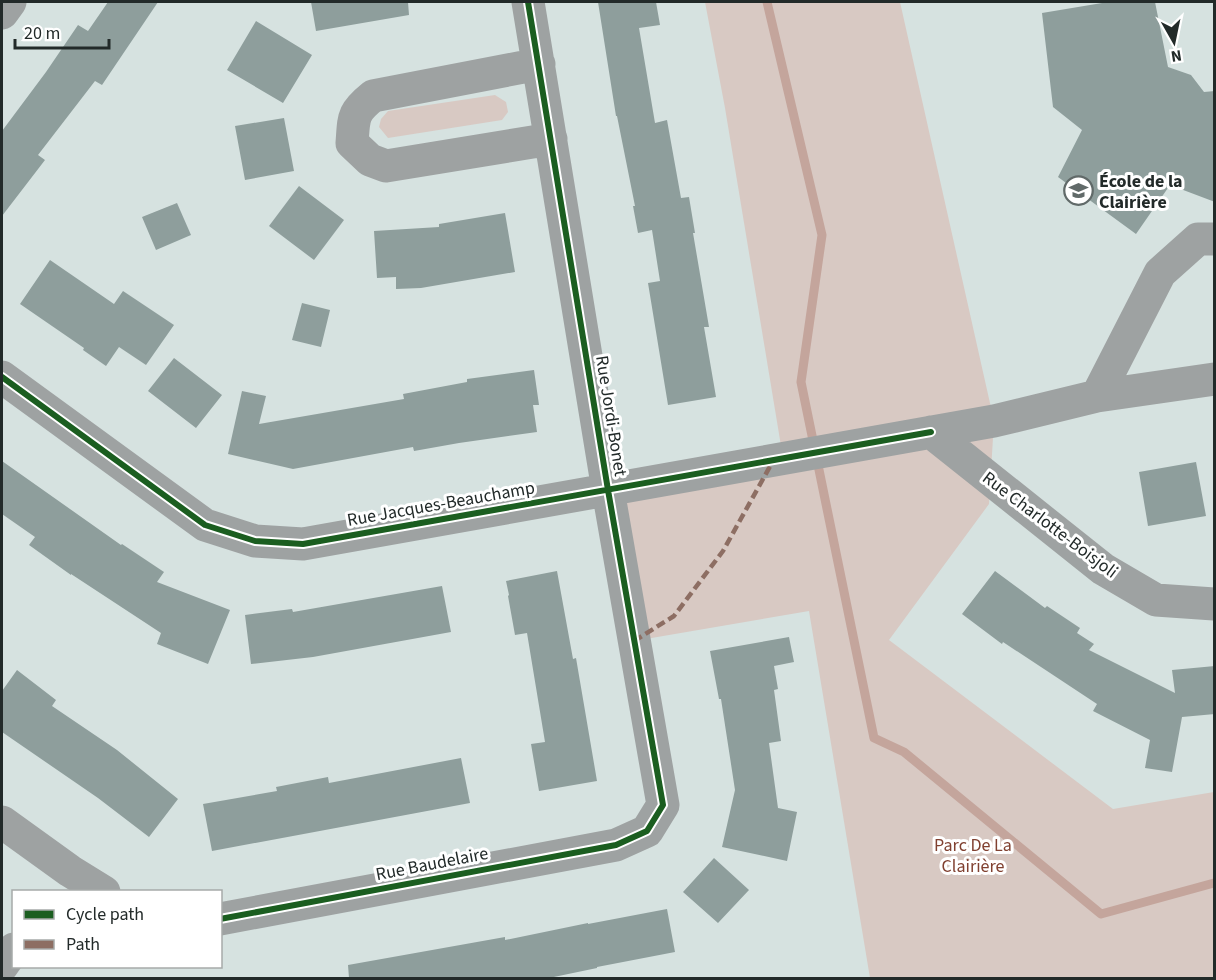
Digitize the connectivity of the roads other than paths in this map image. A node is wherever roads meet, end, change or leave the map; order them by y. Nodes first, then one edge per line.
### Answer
1 (10, 2) edge
2 (528, 2) edge
3 (2, 13) edge
4 (539, 64) junction
5 (551, 139) junction
6 (1215, 239) edge
7 (2, 377) edge
8 (1215, 379) edge
9 (1097, 396) junction
10 (931, 432) junction
11 (608, 490) junction
12 (1215, 604) edge
13 (2, 822) edge
14 (647, 831) joint
15 (63, 881) edge
16 (100, 890) edge
17 (222, 919) edge
18 (12, 953) edge
19 (2, 966) edge

1 - 3 street
2 - 4 street, Rue Jordi-Bonet
4 - 5 street, Rue Jordi-Bonet
4 - 5 street
5 - 11 street, Rue Jordi-Bonet
6 - 9 street
7 - 11 street, Rue Jacques-Beauchamp
8 - 9 street, Rue Jacques-Beauchamp
9 - 10 street, Rue Jacques-Beauchamp
10 - 11 street, Rue Jacques-Beauchamp
10 - 12 street, Rue Charlotte-Boisjoli
11 - 14 street, Rue Jordi-Bonet
13 - 15 street
14 - 17 street, Rue Baudelaire
15 - 16 street
18 - 19 street

